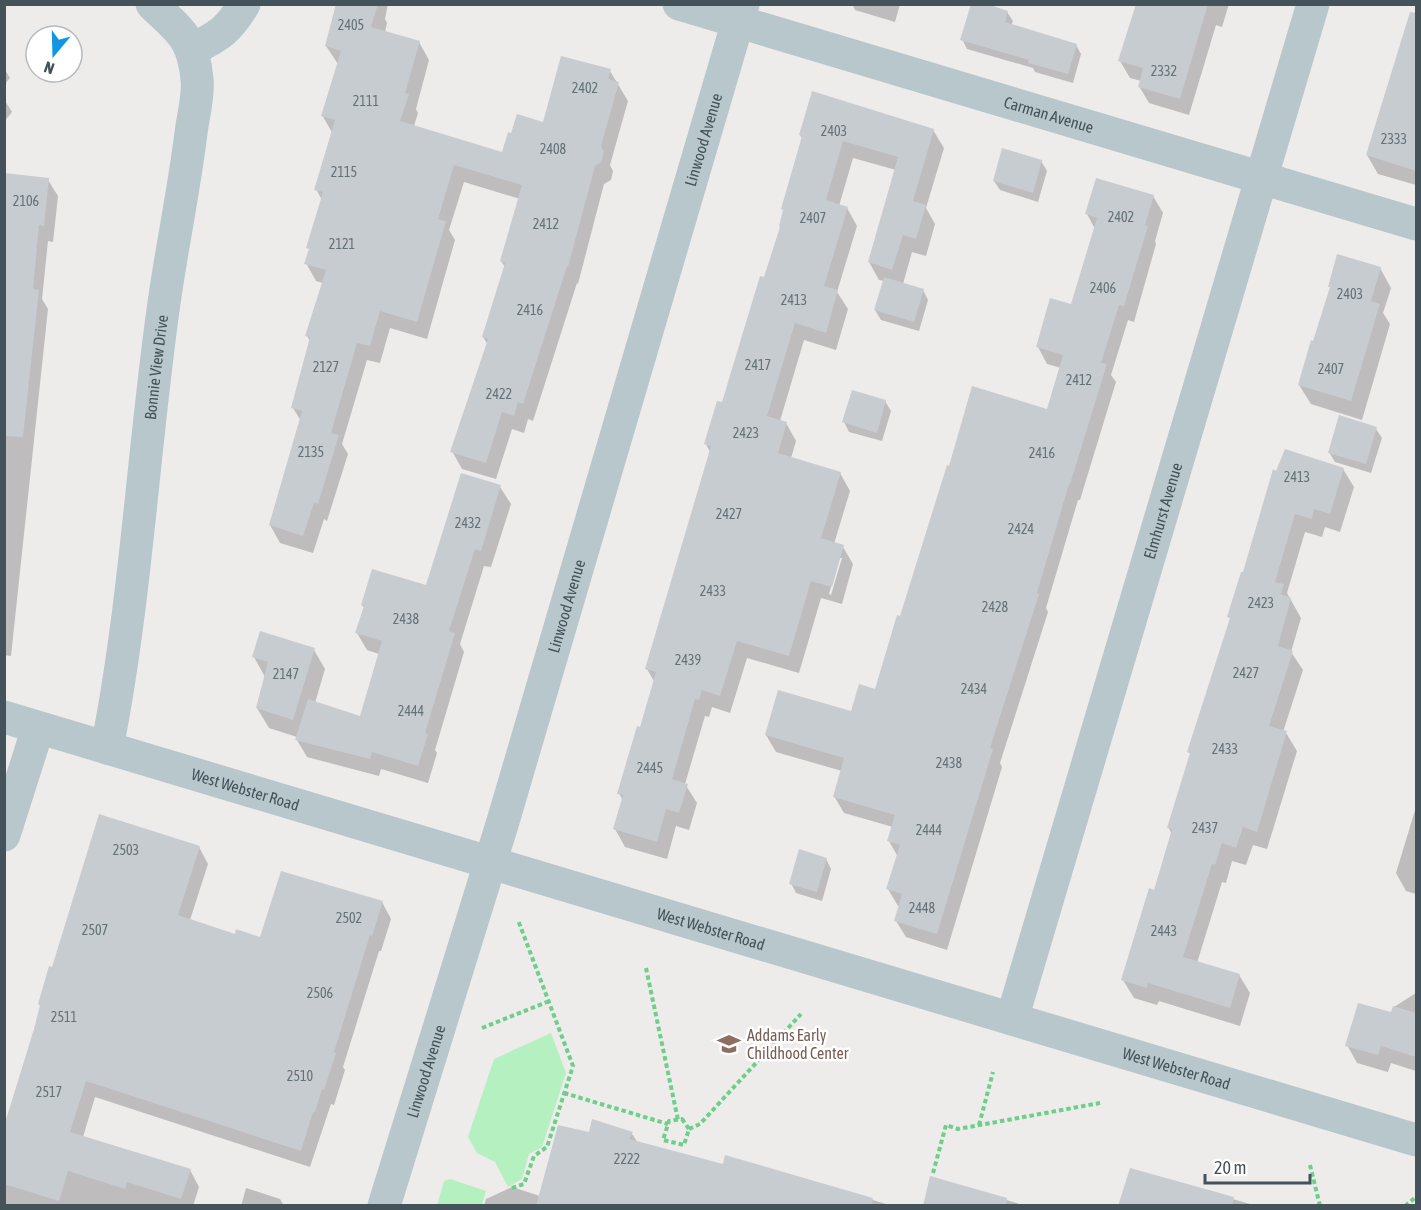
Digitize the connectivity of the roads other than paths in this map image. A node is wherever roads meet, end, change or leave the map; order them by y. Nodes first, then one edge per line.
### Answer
1 (152, 4) edge
2 (244, 4) edge
3 (679, 4) edge
4 (1314, 4) edge
5 (741, 13) edge
6 (192, 49) junction
7 (1262, 177) junction
8 (1416, 224) edge
9 (4, 717) edge
10 (38, 728) junction
11 (107, 748) junction
12 (4, 835) edge
13 (489, 863) junction
14 (1012, 1019) junction
15 (1416, 1140) edge
16 (384, 1206) edge

1 - 6 street, Bonnie View Drive
2 - 6 street
3 - 5 street, Carman Avenue
4 - 7 street, Elmhurst Avenue
5 - 7 street, Carman Avenue
5 - 13 street, Linwood Avenue
6 - 11 street, Bonnie View Drive
7 - 8 street, Carman Avenue
7 - 14 street, Elmhurst Avenue
9 - 10 street, West Webster Road
10 - 11 street, West Webster Road
10 - 12 street
11 - 13 street, West Webster Road
13 - 14 street, West Webster Road
13 - 16 street, Linwood Avenue
14 - 15 street, West Webster Road

